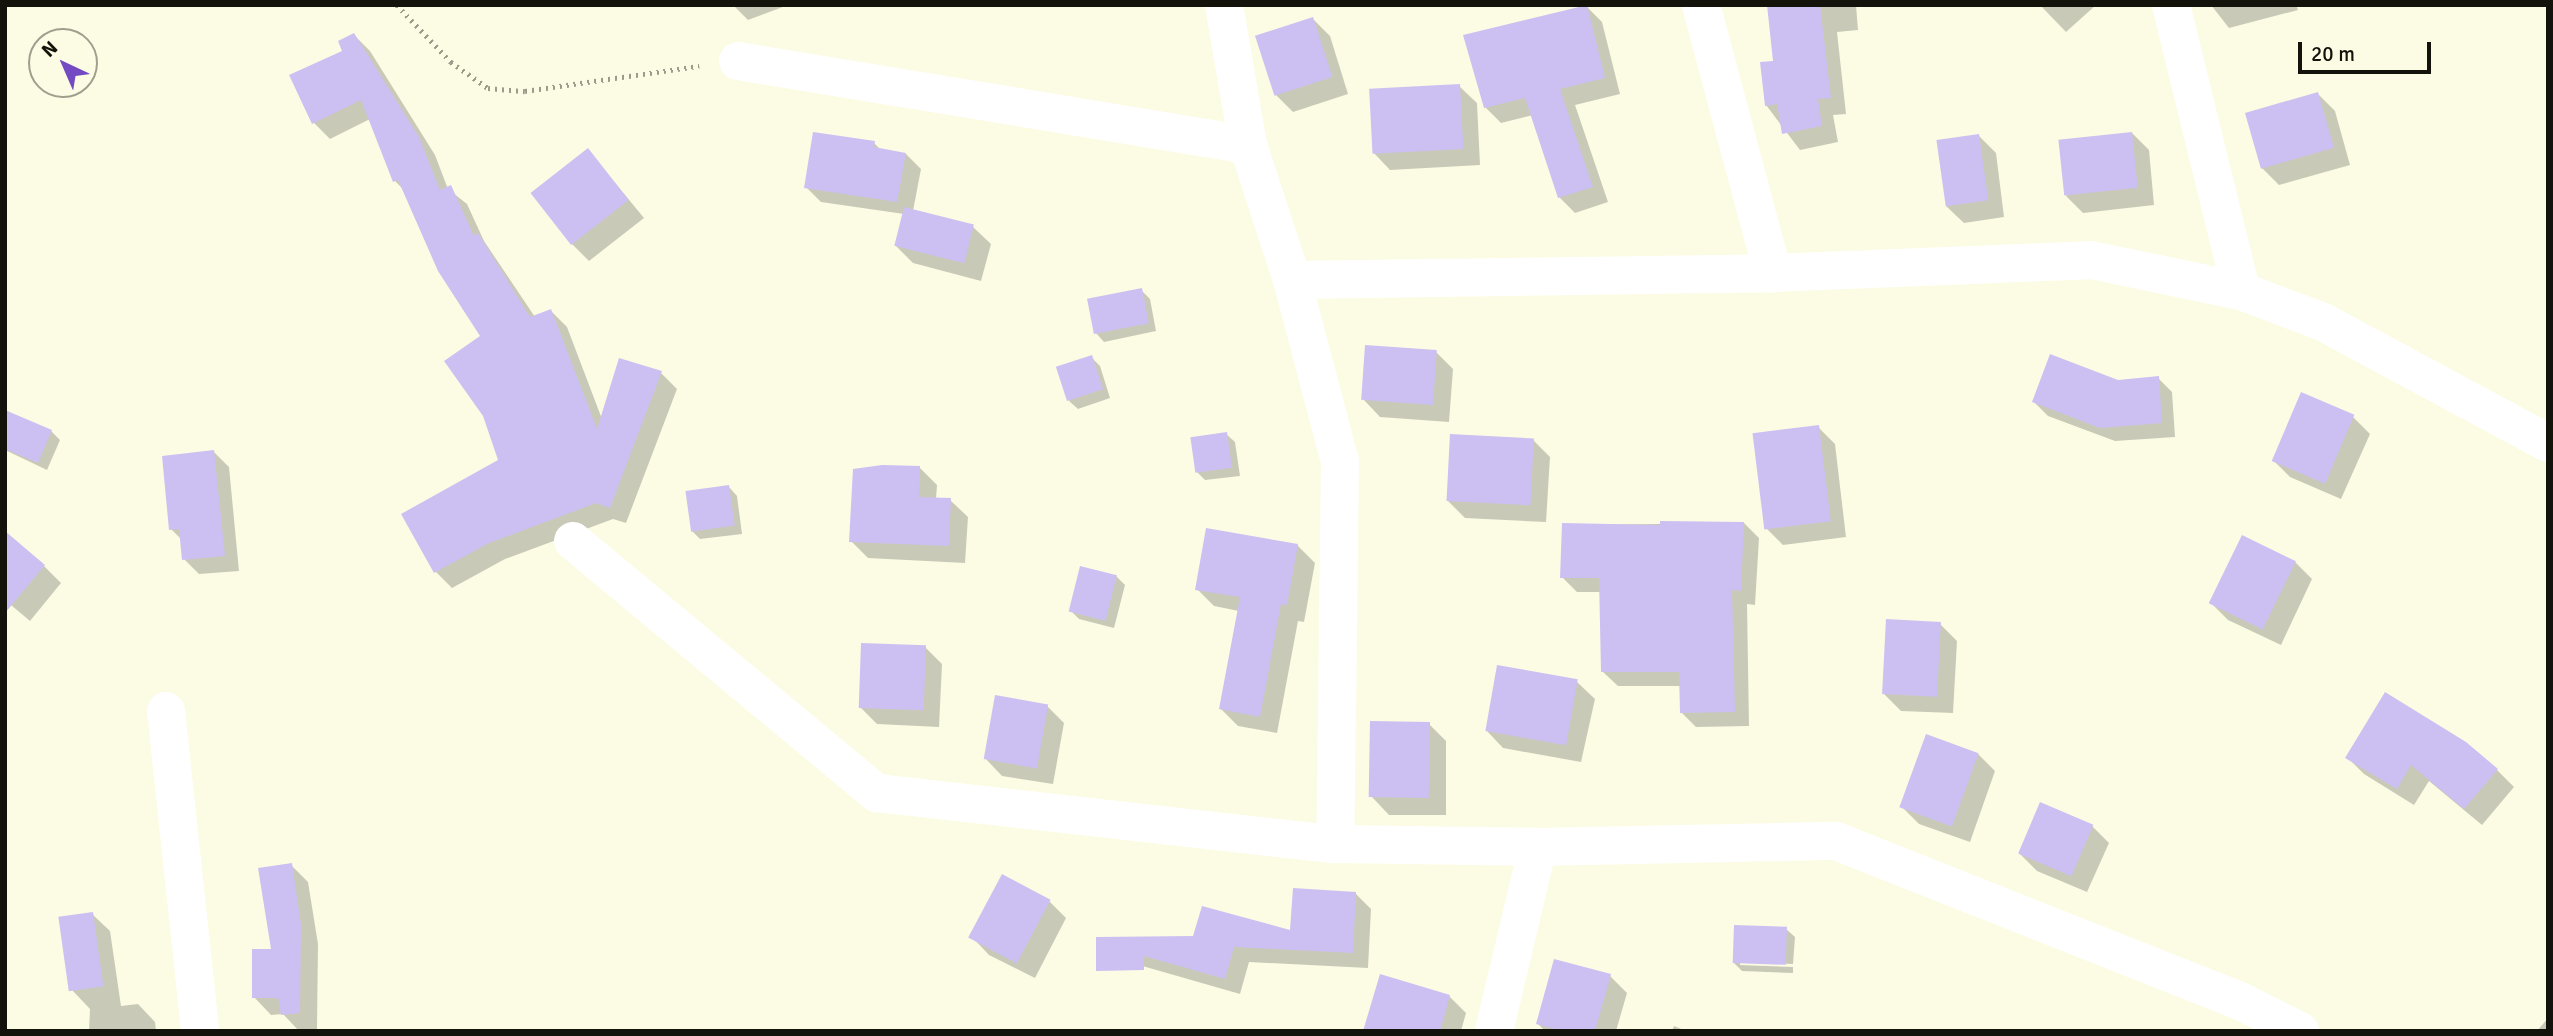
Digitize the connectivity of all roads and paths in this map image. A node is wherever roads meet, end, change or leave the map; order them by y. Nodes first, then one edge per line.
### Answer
1 (397, 5) edge
2 (1224, 5) edge
3 (1700, 5) edge
4 (2171, 5) edge
5 (737, 61) joint
6 (1248, 145) junction
7 (1773, 273) junction
8 (1292, 280) junction
9 (2241, 291) junction
10 (2548, 443) edge
11 (573, 541) dead end
12 (166, 711) dead end
13 (1335, 845) junction
14 (1538, 847) junction
15 (200, 1031) edge
16 (1494, 1031) edge
17 (2300, 1031) edge

1 - 5 path
2 - 6 street
3 - 7 street
4 - 9 street
5 - 6 street
6 - 8 street
7 - 8 street
7 - 9 street
8 - 13 street
9 - 10 street
11 - 13 street
12 - 15 street
13 - 14 street
14 - 16 street
14 - 17 street

